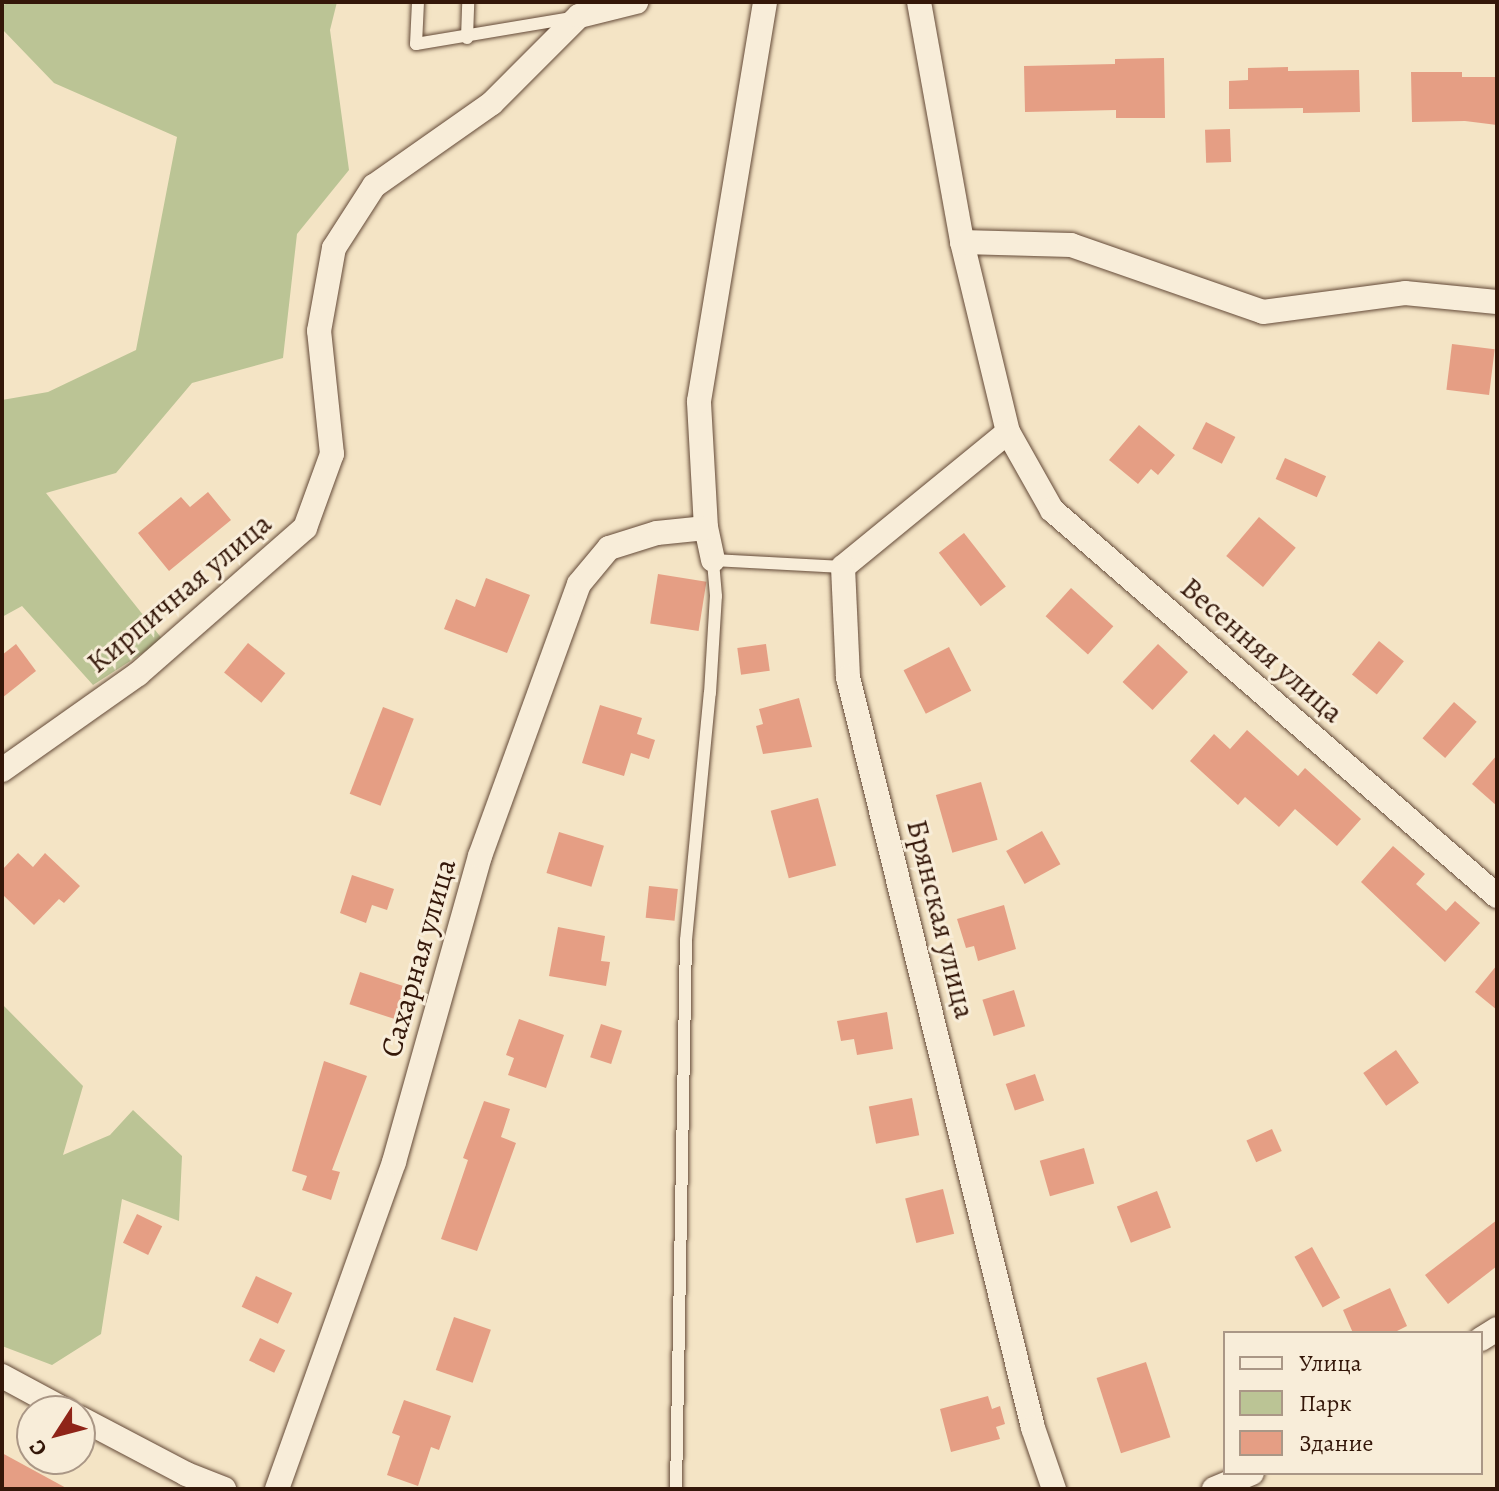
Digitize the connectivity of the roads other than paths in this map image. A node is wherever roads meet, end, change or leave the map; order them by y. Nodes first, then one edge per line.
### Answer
1 (418, 2) edge
2 (468, 2) edge
3 (636, 2) edge
4 (765, 2) edge
5 (919, 2) edge
6 (579, 16) junction
7 (467, 38) junction
8 (962, 242) junction
9 (1497, 302) edge
10 (1008, 432) junction
11 (706, 528) junction
12 (713, 560) junction
13 (843, 567) junction
14 (2, 770) edge
15 (1497, 896) edge
16 (2, 1376) edge
17 (37, 1395) edge
18 (96, 1426) edge
19 (1247, 1475) edge
20 (224, 1489) edge
21 (277, 1489) edge
22 (676, 1489) edge
23 (1054, 1489) edge
24 (1214, 1489) edge

1 - 7 lane
2 - 7 lane
3 - 6 street
4 - 11 street
5 - 8 street, Весенняя улица
6 - 7 lane
6 - 14 street, Кирпичная улица
8 - 9 street
8 - 10 street, Весенняя улица
10 - 13 street
10 - 15 street, Весенняя улица
11 - 12 street
11 - 21 street, Сахарная улица
12 - 13 lane
12 - 22 lane
13 - 23 street, Брянская улица
16 - 17 street
18 - 20 street
19 - 24 street

